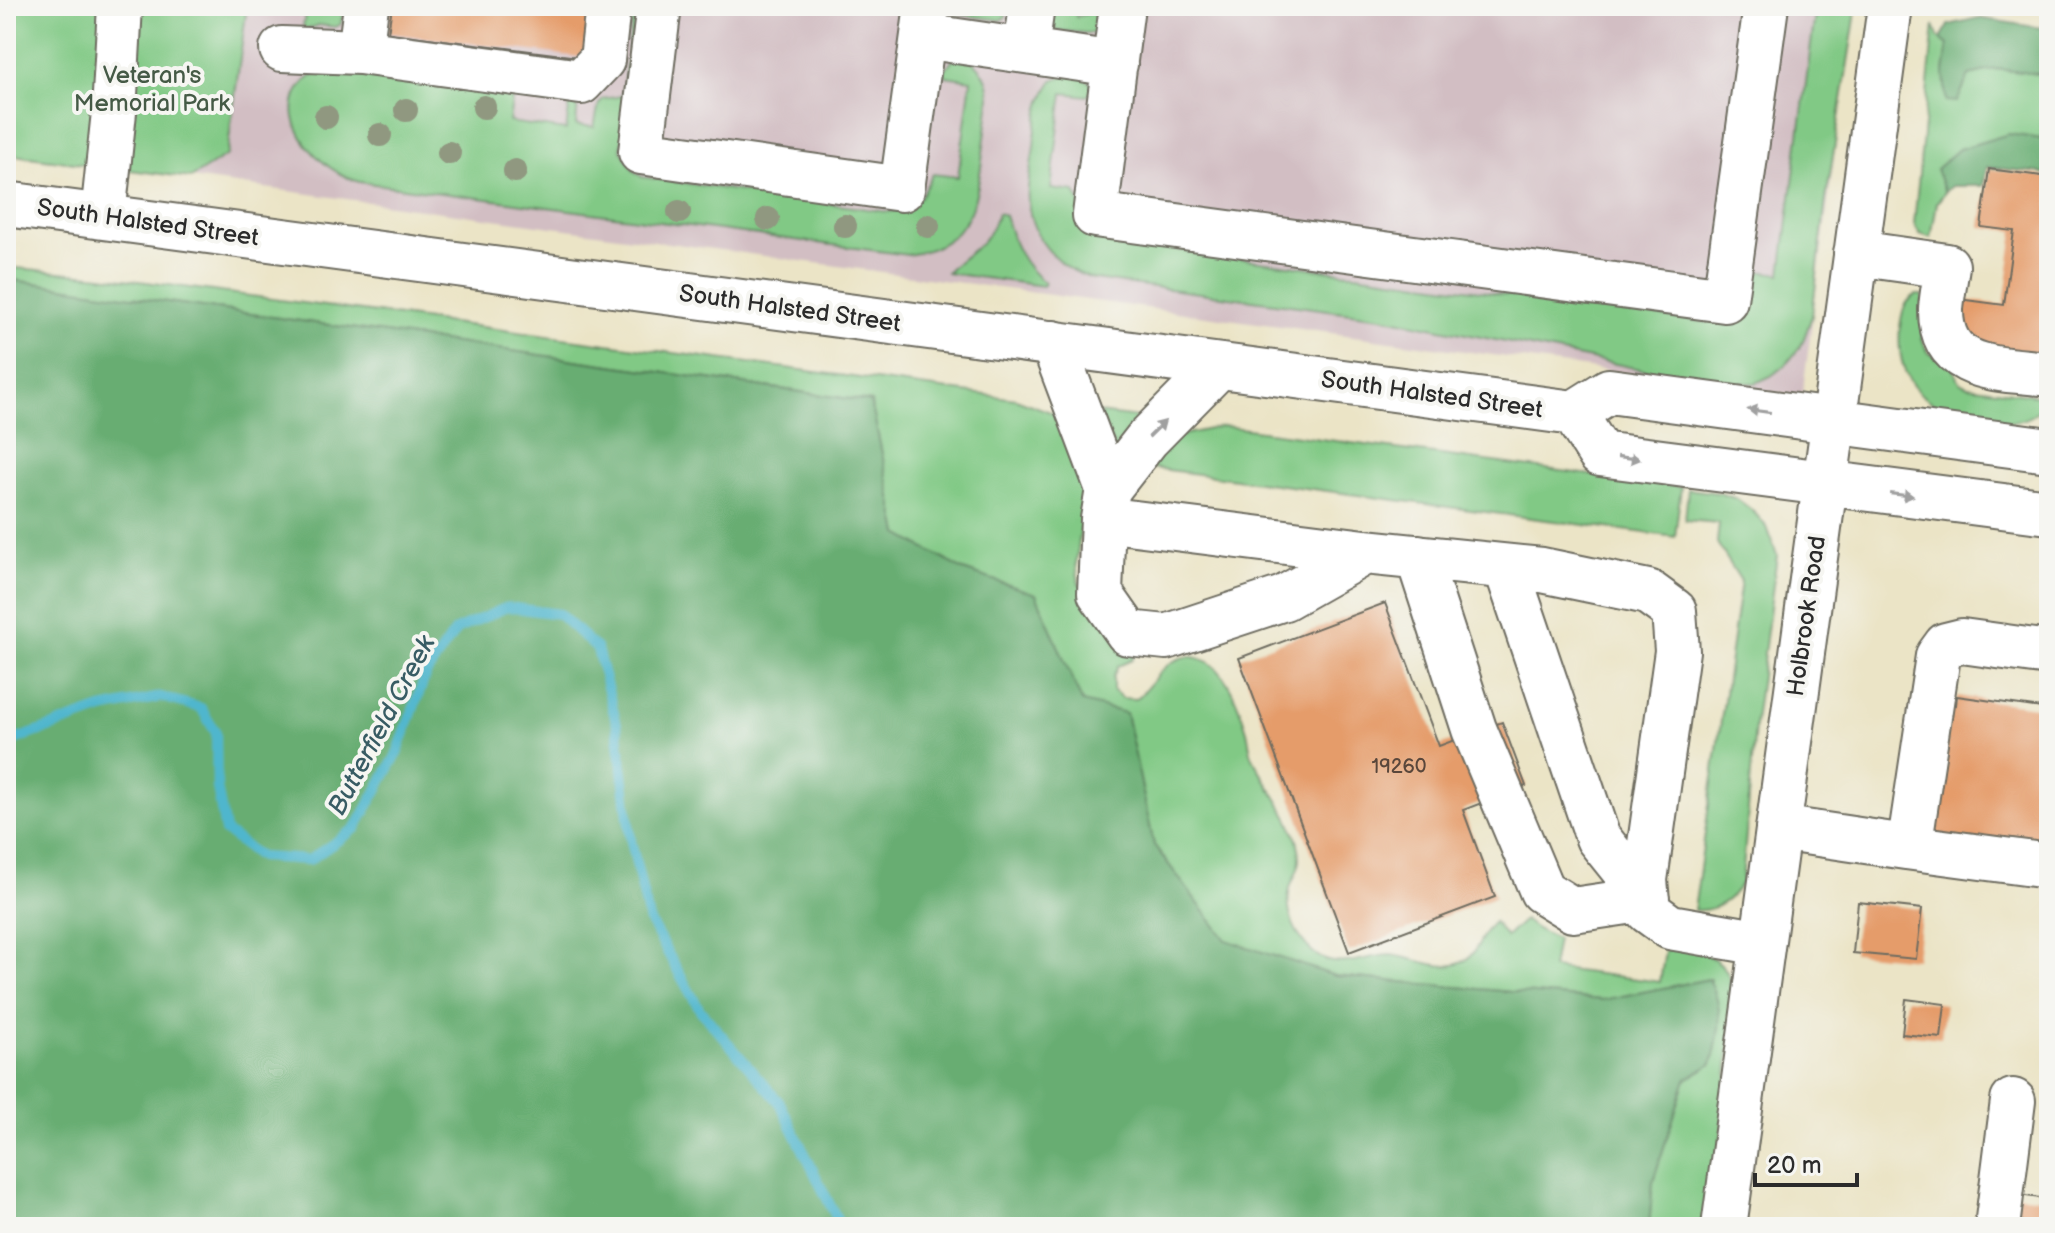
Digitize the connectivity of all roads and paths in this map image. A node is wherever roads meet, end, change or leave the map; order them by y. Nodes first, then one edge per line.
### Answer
1 (120, 6) edge
2 (366, 6) edge
3 (608, 6) edge
4 (659, 6) edge
5 (1032, 6) edge
6 (1122, 6) edge
7 (1766, 6) edge
8 (1890, 6) edge
9 (925, 21) edge
10 (282, 49) dead end
11 (1026, 50) junction
12 (360, 52) junction
13 (1115, 64) junction
14 (6, 204) edge
15 (103, 216) junction
16 (1856, 253) junction
17 (1053, 343) junction
18 (1219, 366) junction
19 (2049, 374) edge
20 (1574, 413) junction
21 (1833, 421) junction
22 (2049, 450) edge
23 (1824, 485) junction
24 (1106, 504) junction
25 (2049, 512) edge
26 (1365, 552) junction
27 (1418, 557) junction
28 (1506, 567) junction
29 (2049, 653) edge
30 (1778, 828) junction
31 (1906, 847) junction
32 (2049, 866) edge
33 (1647, 899) junction
34 (1762, 943) junction
35 (2013, 1101) dead end
36 (1724, 1227) edge
37 (1997, 1227) edge

1 - 15 main road
2 - 12 main road
3 - 12 main road
4 - 9 main road
5 - 11 main road
6 - 13 main road
7 - 13 main road
8 - 16 main road, Holbrook Road
9 - 11 main road
10 - 12 main road
11 - 13 main road
14 - 15 main road, South Halsted Street
15 - 17 main road, South Halsted Street
16 - 19 main road
16 - 21 main road, Holbrook Road
17 - 18 main road, South Halsted Street
17 - 24 main road
18 - 20 main road, South Halsted Street
24 -> 18 main road
21 -> 20 main road, South Halsted Street
20 -> 23 main road, South Halsted Street
21 - 22 main road, South Halsted Street
21 - 23 main road, Holbrook Road
23 -> 25 main road, South Halsted Street
23 - 30 main road, Holbrook Road
24 - 26 main road
24 - 26 main road
26 - 27 main road
27 - 28 main road
27 - 33 main road
28 - 33 main road
28 - 33 main road
29 - 31 main road
30 - 31 main road
30 - 34 main road, Holbrook Road
31 - 32 main road
33 - 34 main road
34 - 36 main road, Holbrook Road
35 - 37 main road

